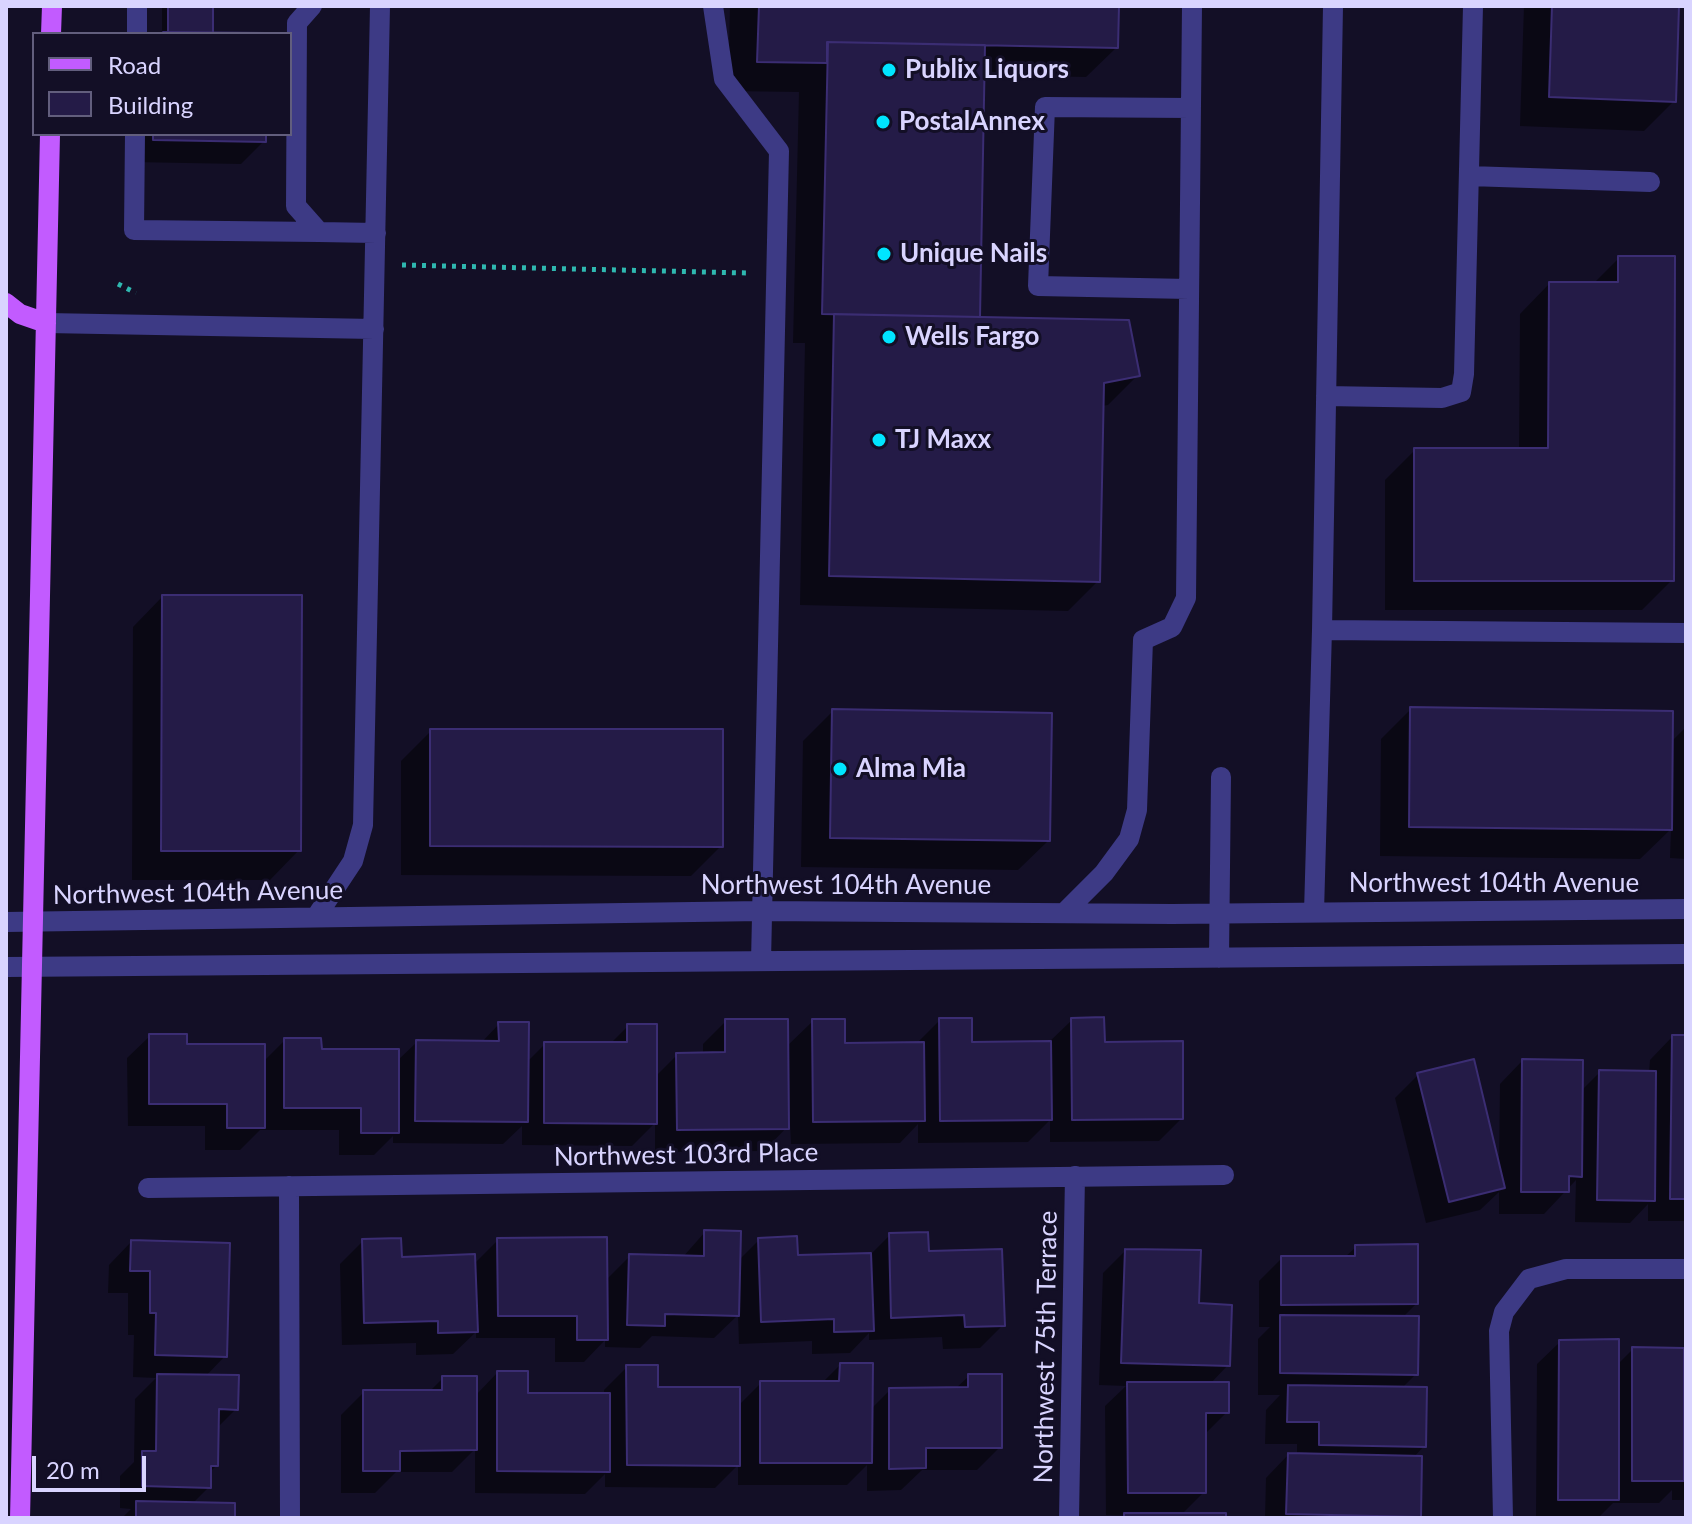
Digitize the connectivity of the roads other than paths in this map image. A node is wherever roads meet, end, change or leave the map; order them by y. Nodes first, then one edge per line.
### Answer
1 (52, 6) edge
2 (137, 6) edge
3 (312, 6) edge
4 (380, 6) edge
5 (713, 6) edge
6 (1192, 6) edge
7 (1333, 6) edge
8 (1473, 6) edge
9 (51, 32) edge
10 (137, 32) edge
11 (1191, 108) junction
12 (50, 136) edge
13 (135, 136) edge
14 (1469, 176) junction
15 (1650, 182) dead end
16 (319, 232) junction
17 (376, 233) junction
18 (1189, 289) junction
19 (6, 303) edge
20 (46, 323) junction
21 (374, 329) junction
22 (1326, 396) junction
23 (1322, 630) junction
24 (1686, 633) edge
25 (1221, 777) dead end
26 (1686, 909) edge
27 (762, 911) junction
28 (1219, 912) junction
29 (1314, 912) junction
30 (1064, 913) junction
31 (316, 917) junction
32 (6, 922) edge
33 (34, 922) junction
34 (1686, 954) edge
35 (1219, 958) junction
36 (761, 961) junction
37 (32, 966) junction
38 (6, 967) edge
39 (1224, 1175) dead end
40 (1075, 1176) junction
41 (289, 1186) junction
42 (148, 1188) dead end
43 (1686, 1269) edge
44 (20, 1518) edge
45 (290, 1518) edge
46 (1069, 1518) edge
47 (1503, 1518) edge

1 - 9 main road
2 - 10 street
3 - 16 street
4 - 17 street
5 - 27 street
6 - 11 street
7 - 22 street
8 - 14 street
11 - 18 street
11 - 18 street
12 - 20 main road
13 - 16 street
14 - 15 street
14 - 22 street
16 - 17 street
17 - 21 street
18 - 30 street
19 - 20 main road
20 - 21 street
20 - 33 main road
21 - 31 street
22 - 23 street
23 - 24 street
23 - 29 street
25 - 28 street
26 - 29 street, Northwest 104th Avenue
27 - 30 street, Northwest 104th Avenue
27 - 31 street, Northwest 104th Avenue
27 - 36 street
28 - 29 street, Northwest 104th Avenue
28 - 30 street, Northwest 104th Avenue
28 - 35 street
31 - 33 street, Northwest 104th Avenue
32 - 33 street, Northwest 104th Avenue
33 - 37 main road
34 - 35 street
35 - 36 street
36 - 37 street
37 - 38 street
37 - 44 main road
39 - 40 street, Northwest 103rd Place
40 - 41 street, Northwest 103rd Place
40 - 46 street, Northwest 75th Terrace
41 - 42 street, Northwest 103rd Place
41 - 45 street
43 - 47 street

